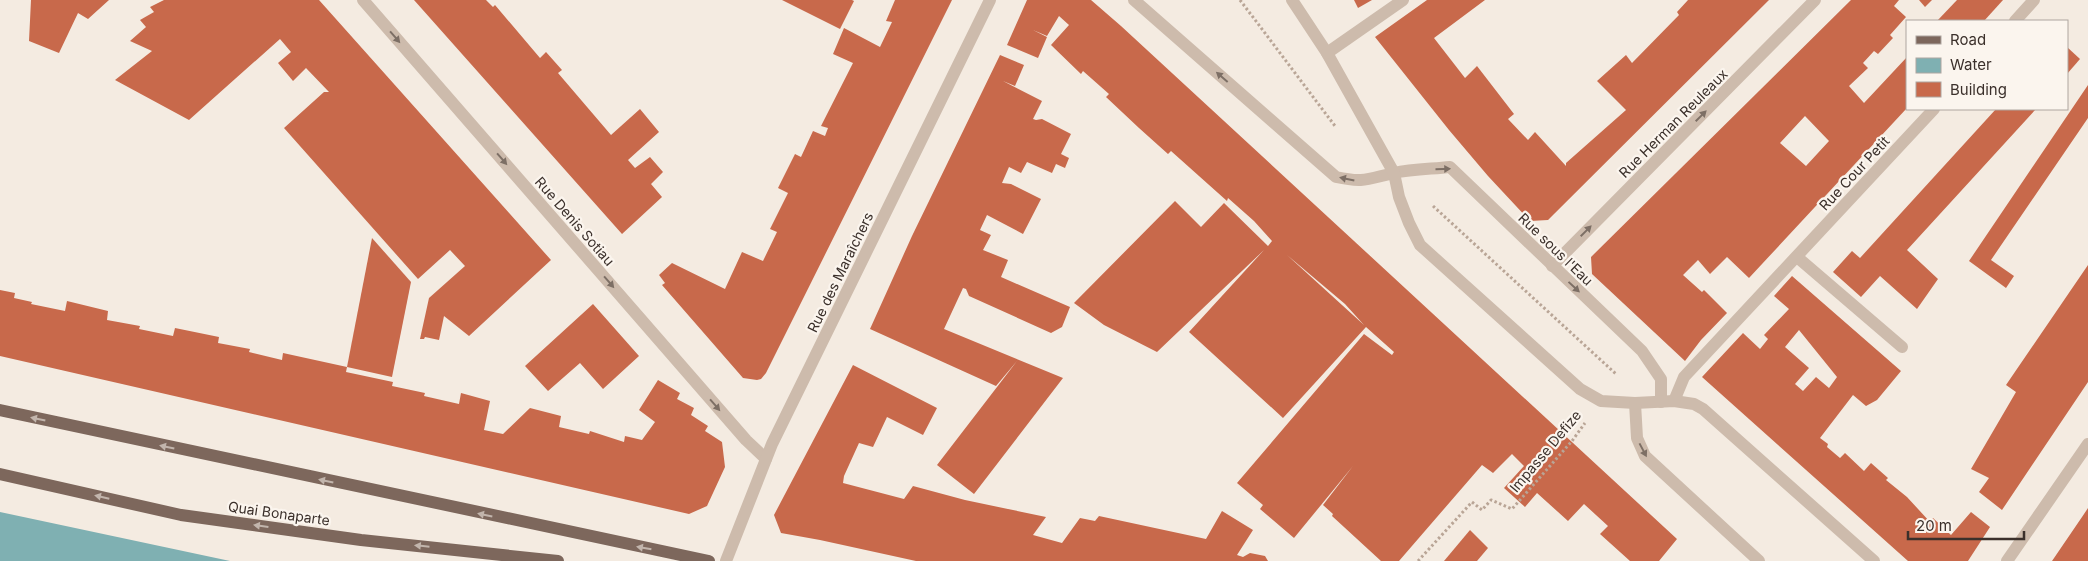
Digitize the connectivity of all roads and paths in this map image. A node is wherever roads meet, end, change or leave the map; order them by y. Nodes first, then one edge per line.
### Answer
1 (363, 0) edge
2 (990, 0) edge
3 (1134, 0) edge
4 (1240, 0) edge
5 (1292, 0) edge
6 (1403, 0) edge
7 (1815, 0) edge
8 (2034, 0) edge
9 (2016, 20) edge
10 (1327, 53) junction
11 (1933, 110) edge
12 (1340, 129) dead end
13 (1394, 173) junction
14 (1428, 202) dead end
15 (1797, 257) junction
16 (1552, 266) junction
17 (1902, 347) dead end
18 (1620, 376) dead end
19 (1601, 401) junction
20 (1674, 401) junction
21 (1661, 402) junction
22 (1635, 403) junction
23 (0, 410) edge
24 (2088, 444) edge
25 (766, 459) junction
26 (0, 474) edge
27 (558, 561) edge
28 (709, 561) edge
29 (726, 561) edge
30 (1418, 561) edge
31 (1759, 561) edge
32 (1874, 561) edge
33 (2007, 561) edge

1 -> 25 street, Rue Denis Sotiau
2 - 25 street, Rue des Maraîchers
13 -> 3 street, Rue sous l'Eau
4 - 12 path
5 - 10 street
6 - 10 street
16 -> 7 street, Rue Herman Reuleaux
8 - 9 street
10 - 13 street
11 - 15 street, Rue Cour Petit
13 -> 16 street, Rue sous l'Eau
13 - 19 street
14 - 18 path
15 - 17 street
15 - 20 street, Rue Cour Petit
16 -> 21 street, Rue sous l'Eau
19 - 22 street
19 - 30 path, Impasse Defize
20 - 21 street
20 - 32 street
21 - 22 street
22 -> 31 street
28 -> 23 main road
24 - 33 street
25 - 29 street, Rue des Maraîchers
27 -> 26 main road, Quai Bonaparte

